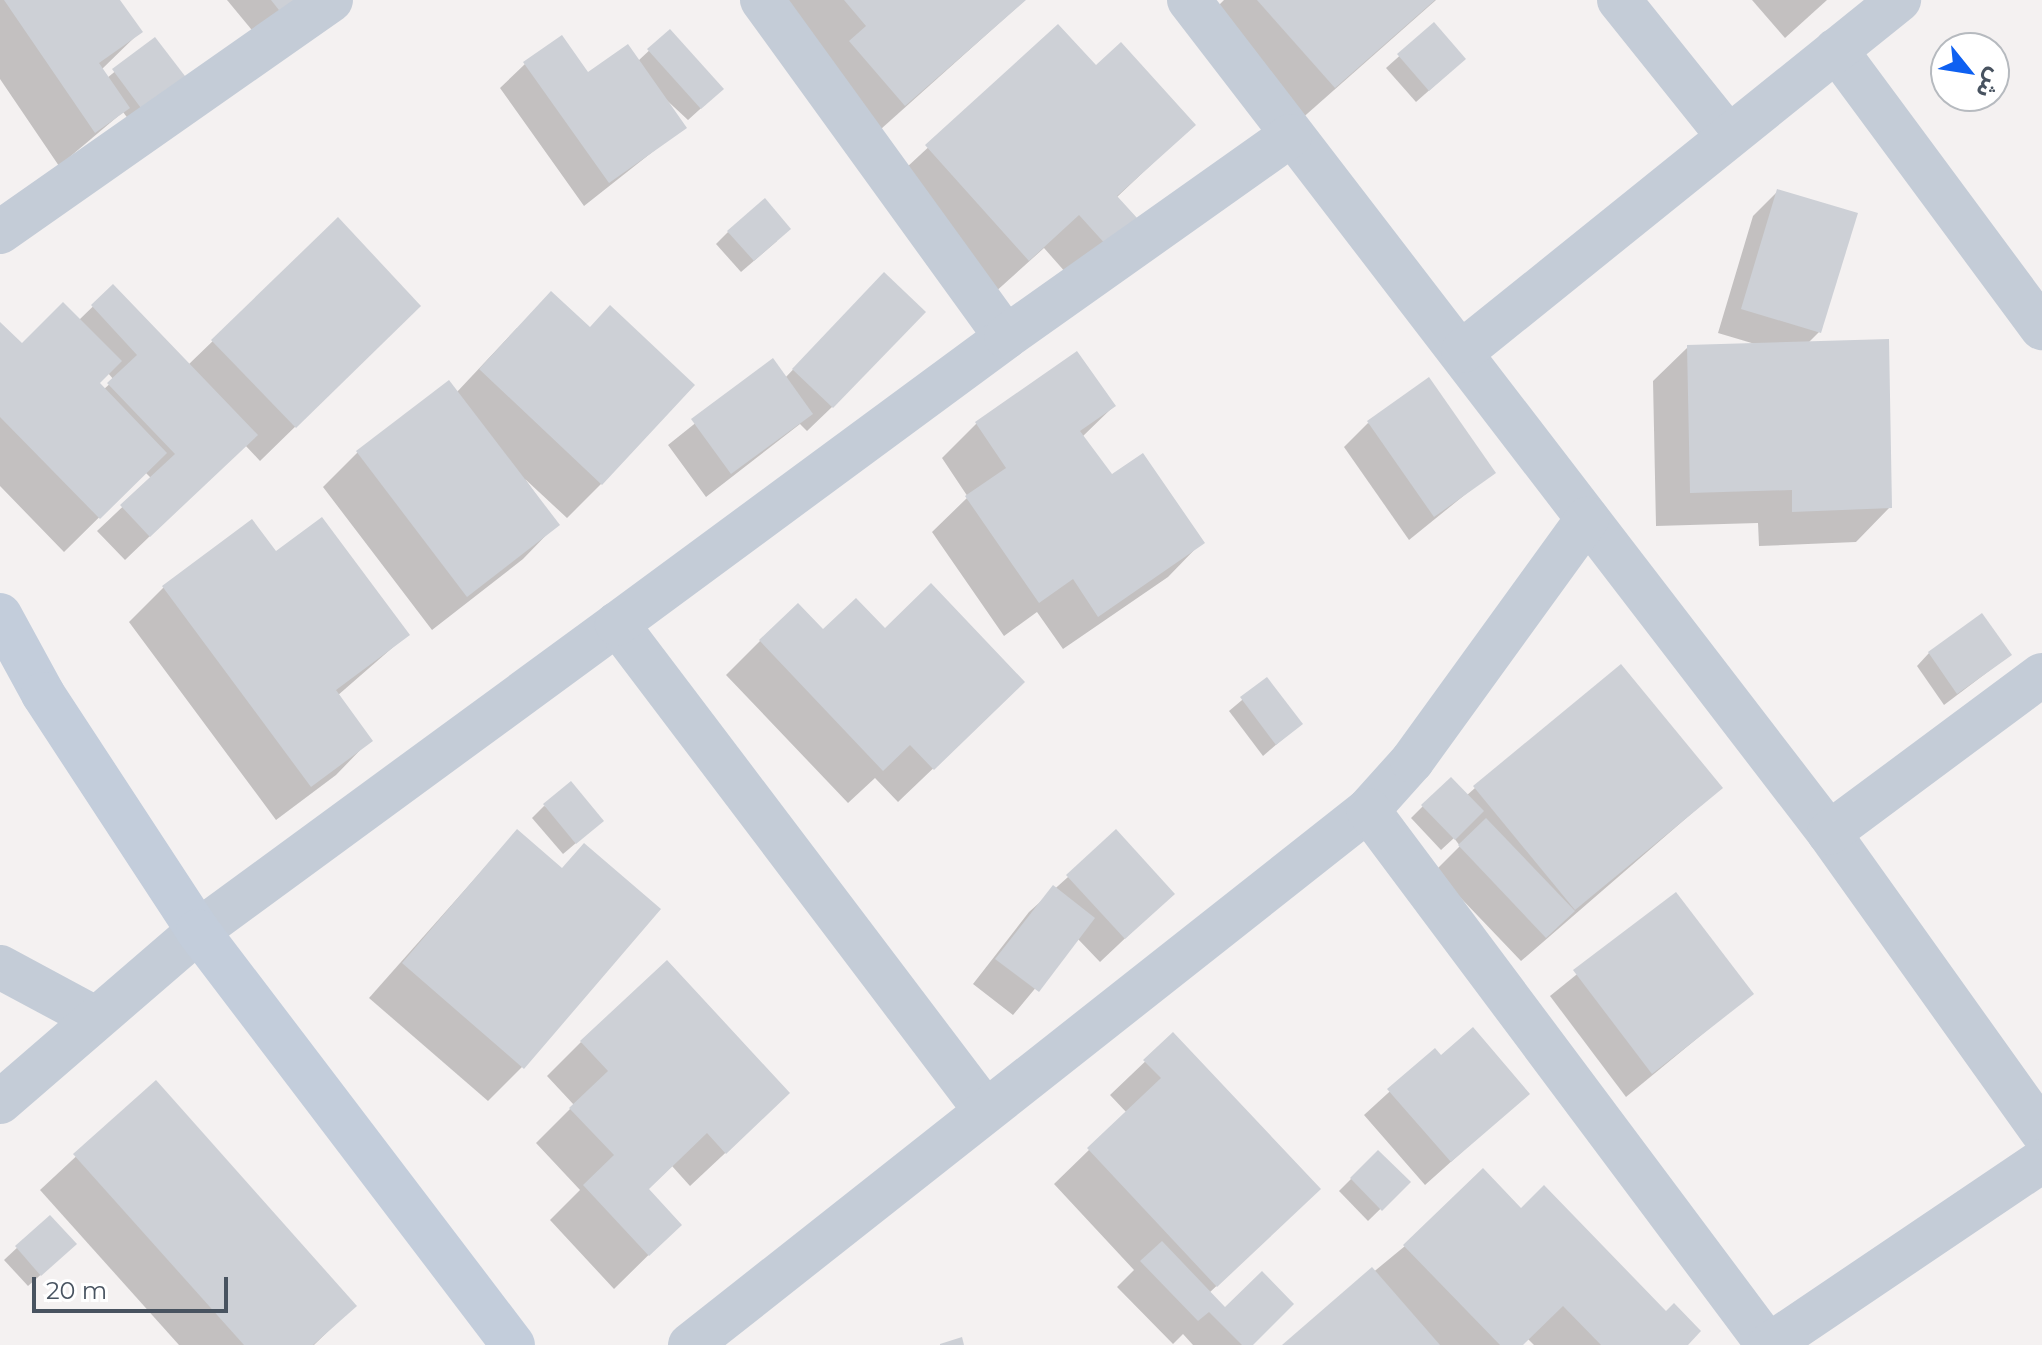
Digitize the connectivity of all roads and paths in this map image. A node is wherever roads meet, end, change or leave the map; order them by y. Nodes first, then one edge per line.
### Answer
1 (331, 0) edge
2 (762, 0) edge
3 (1189, 0) edge
4 (1619, 0) edge
5 (1899, 0) edge
6 (1836, 50) junction
7 (1290, 136) junction
8 (1728, 136) junction
9 (0, 232) edge
10 (2042, 328) edge
11 (1006, 337) junction
12 (1463, 351) junction
13 (1587, 519) junction
14 (0, 615) edge
15 (617, 624) junction
16 (2042, 675) edge
17 (1368, 810) junction
18 (1829, 833) junction
19 (198, 931) junction
20 (0, 967) edge
21 (95, 1018) junction
22 (0, 1102) edge
23 (985, 1110) junction
24 (2042, 1132) edge
25 (2042, 1161) edge
26 (513, 1345) edge
27 (690, 1345) edge
28 (1768, 1345) edge

1 - 9 street
2 - 11 street
3 - 7 street
4 - 8 street
5 - 6 street
6 - 8 street
6 - 10 street
7 - 11 street
7 - 12 street
8 - 12 street
11 - 15 street
12 - 13 street
13 - 17 street
13 - 18 street
14 - 19 street
15 - 19 street
15 - 23 street
16 - 18 street
17 - 23 street
17 - 28 street
18 - 24 street
19 - 21 street
19 - 26 street
20 - 21 street
21 - 22 street
23 - 27 street
25 - 28 street

